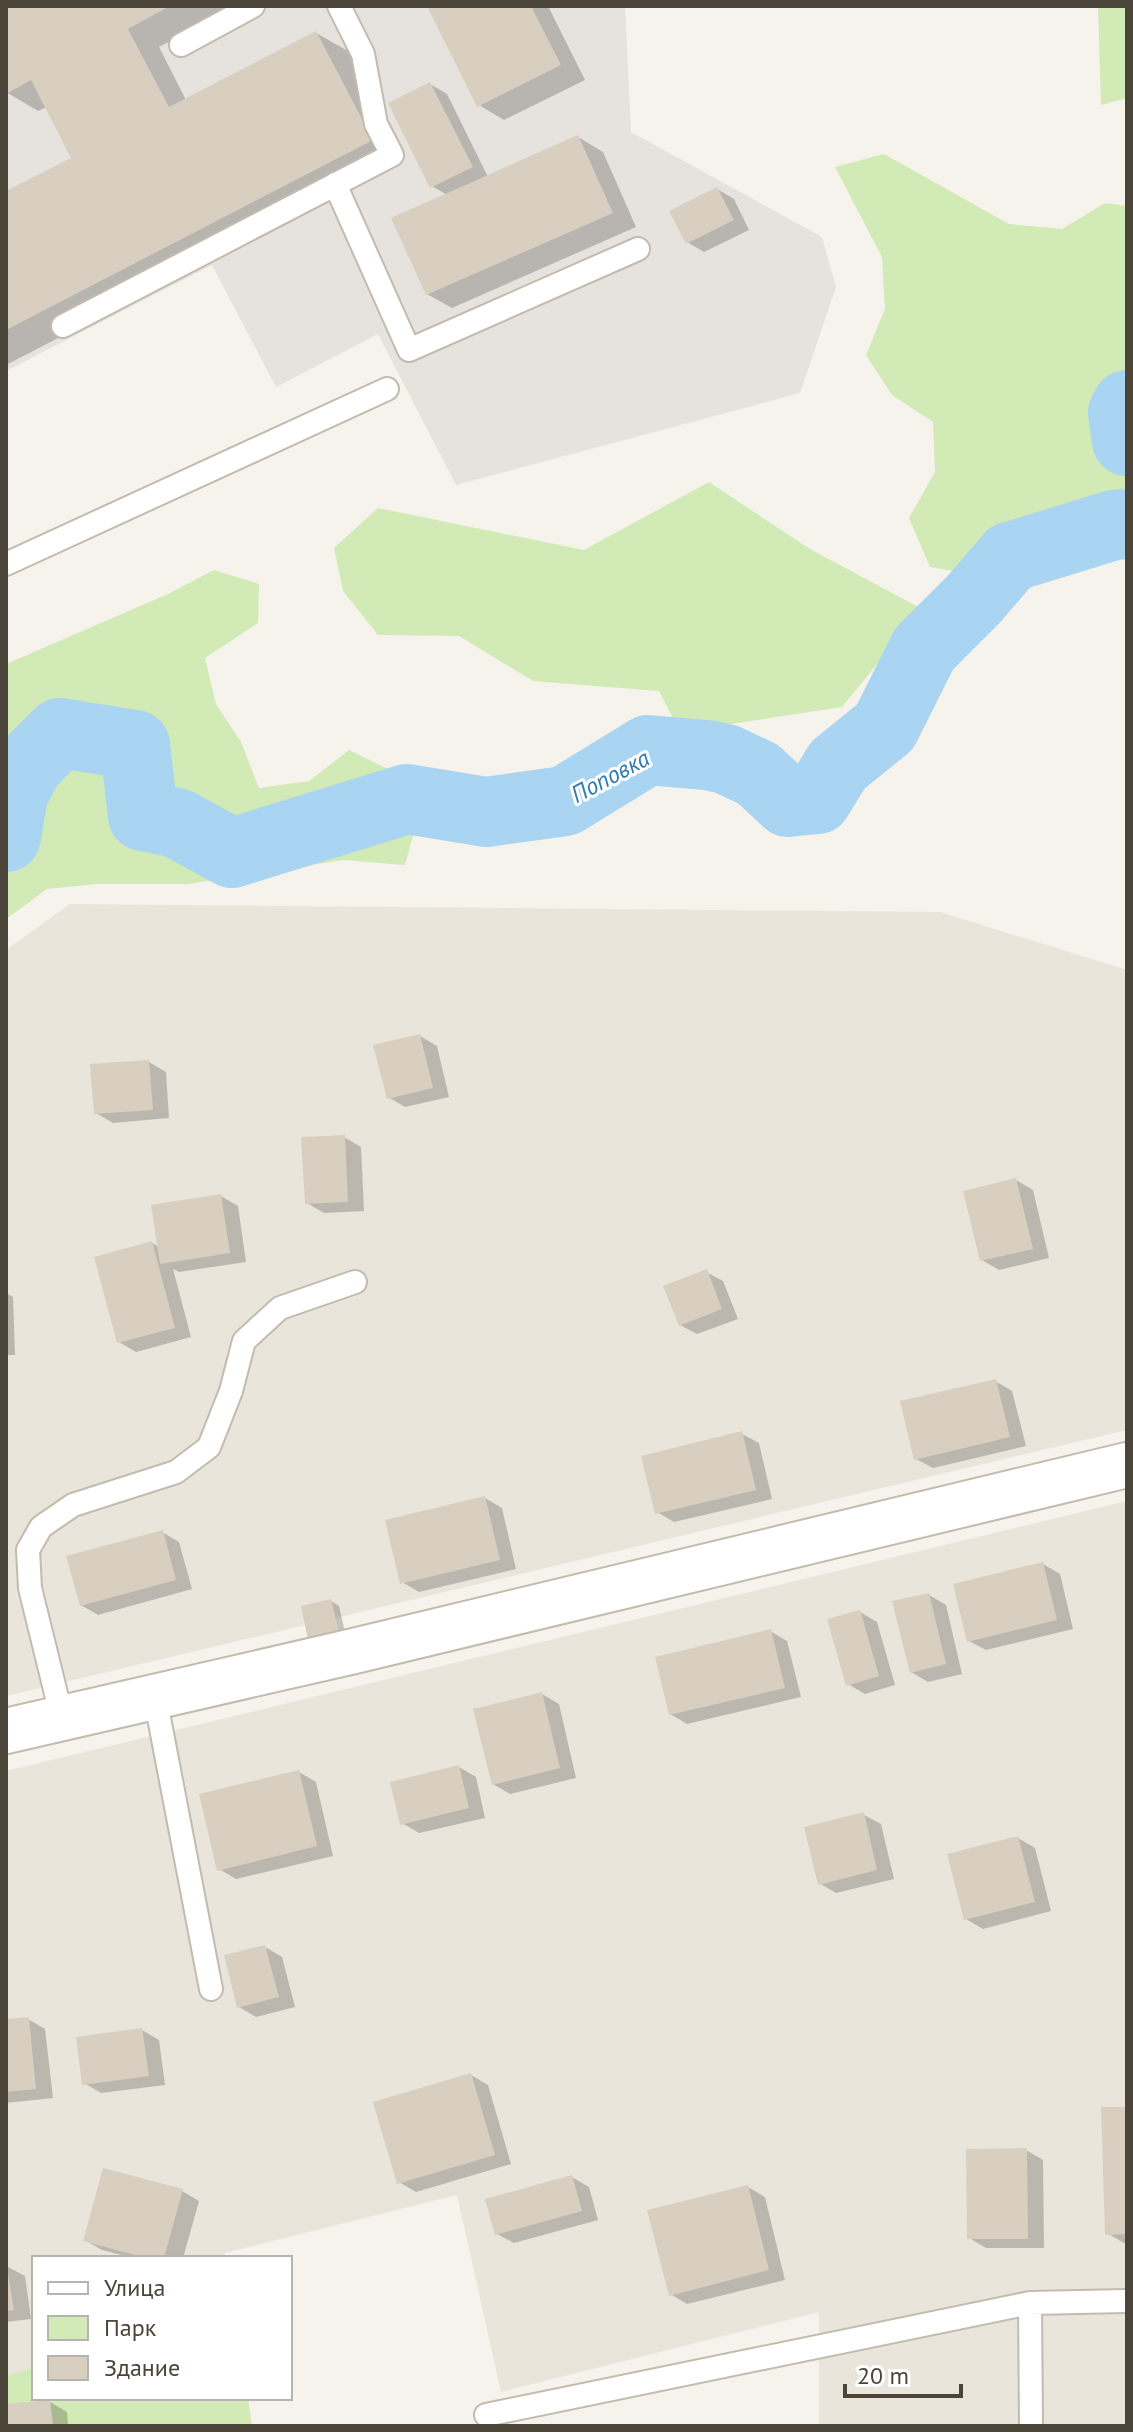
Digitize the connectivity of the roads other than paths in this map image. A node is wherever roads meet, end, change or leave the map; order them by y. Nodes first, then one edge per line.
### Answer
1 (253, 6) edge
2 (339, 6) edge
3 (181, 45) dead end
4 (335, 184) junction
5 (638, 249) dead end
6 (63, 326) dead end
7 (387, 389) dead end
8 (6, 564) edge
9 (355, 1282) dead end
10 (1127, 1465) edge
11 (155, 1697) junction
12 (62, 1718) junction
13 (6, 1731) edge
14 (211, 1989) dead end
15 (1127, 2301) edge
16 (1030, 2303) junction
17 (486, 2415) dead end
18 (1031, 2426) edge

1 - 3 lane
2 - 4 lane
4 - 5 lane
4 - 6 lane
7 - 8 lane
9 - 12 lane
10 - 11 street
11 - 12 street
11 - 14 lane
12 - 13 street
15 - 16 lane
16 - 17 lane
16 - 18 lane

